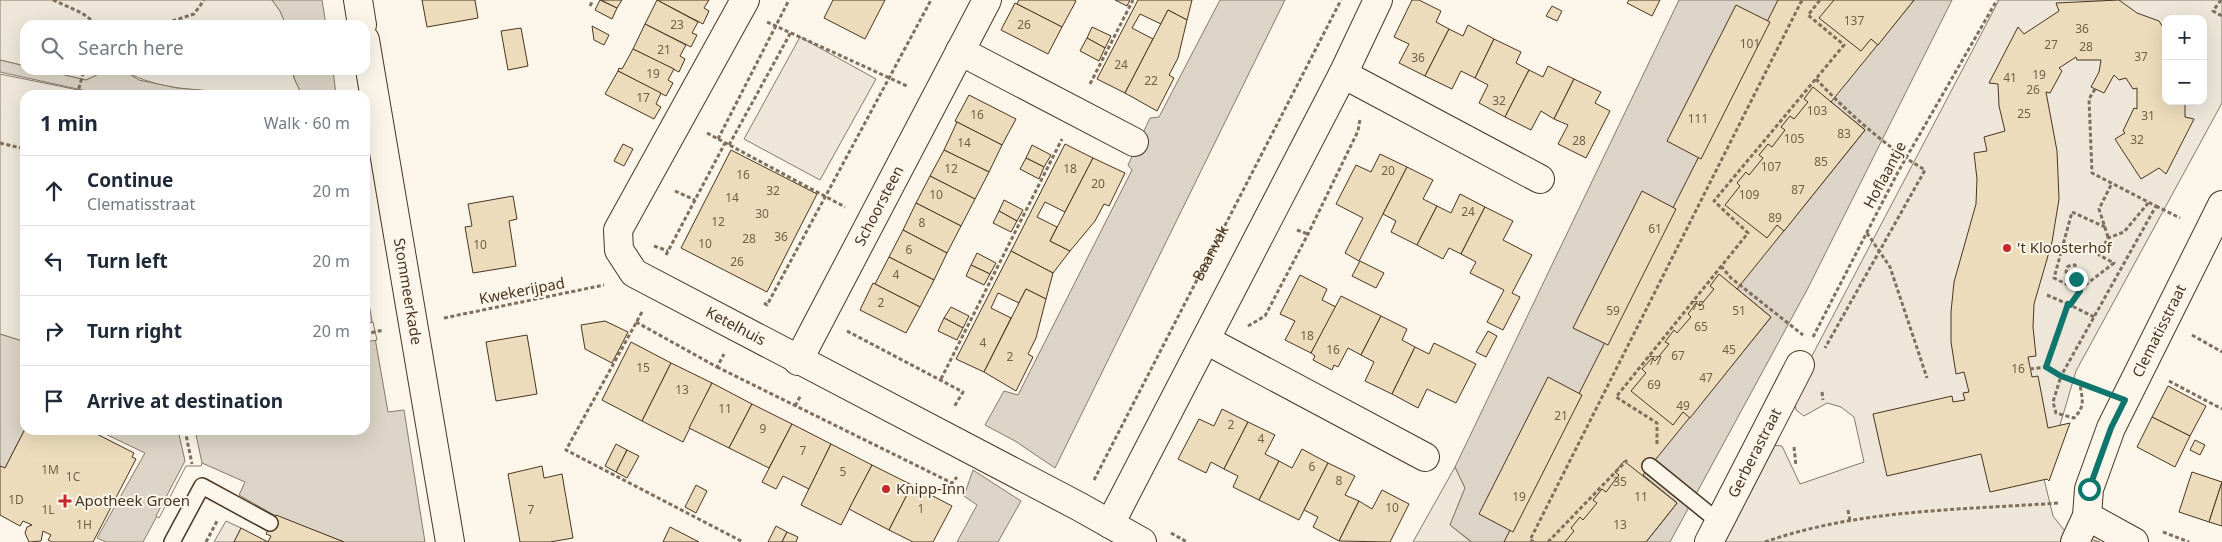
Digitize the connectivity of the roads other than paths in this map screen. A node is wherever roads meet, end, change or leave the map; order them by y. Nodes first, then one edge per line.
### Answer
1 (358, 0) edge
2 (987, 0) edge
3 (1378, 0) edge
4 (743, 4) edge
5 (361, 20) edge
6 (960, 51) junction
7 (370, 70) edge
8 (1343, 74) junction
9 (1134, 142) dead end
10 (1540, 180) dead end
11 (2222, 205) edge
12 (1210, 342) junction
13 (798, 360) junction
14 (1800, 365) road end
15 (1425, 457) dead end
16 (1650, 466) dead end
17 (2088, 509) junction
18 (270, 522) dead end
19 (1110, 524) junction
20 (1714, 532) edge
21 (172, 542) edge
22 (450, 542) edge
23 (1142, 542) edge
24 (2075, 542) edge
25 (2134, 542) edge

1 - 5 street
2 - 6 street, Schoorsteen
3 - 8 street
4 - 13 street, Ketelhuis
6 - 9 street
6 - 13 street, Schoorsteen
7 - 22 street, Stommeerkade
8 - 10 street
8 - 12 street
11 - 17 street, Clematisstraat
12 - 15 street
12 - 19 street
13 - 19 street, Ketelhuis
14 - 20 street, Gerberastraat
16 - 20 lane
17 - 24 street, Clematisstraat
17 - 25 street
18 - 21 lane
19 - 23 street, Ketelhuis

